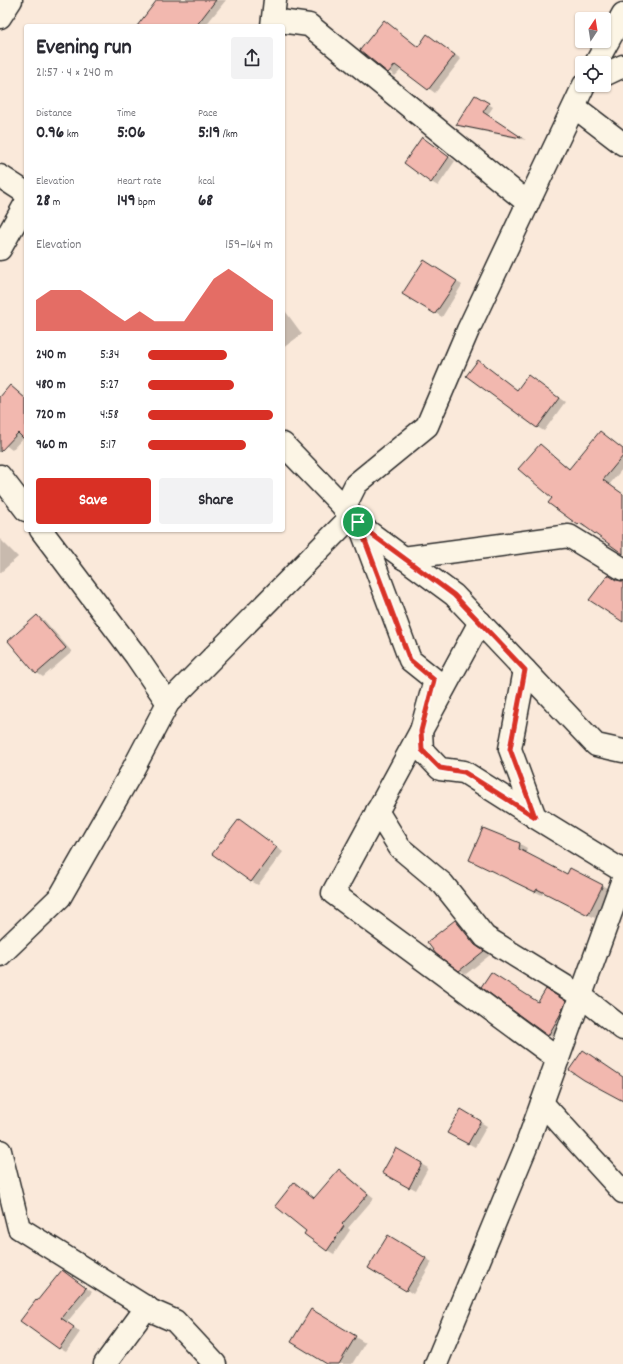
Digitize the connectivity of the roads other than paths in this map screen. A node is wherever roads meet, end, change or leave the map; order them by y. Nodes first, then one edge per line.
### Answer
1 (10, 0) edge
2 (275, 0) edge
3 (623, 14) edge
4 (0, 17) edge
5 (272, 24) edge
6 (275, 24) edge
7 (600, 56) edge
8 (623, 66) edge
9 (611, 72) edge
10 (581, 92) edge
11 (580, 110) dead end
12 (623, 144) edge
13 (0, 176) edge
14 (24, 192) edge
15 (528, 202) junction
16 (24, 207) edge
17 (0, 249) edge
18 (285, 446) edge
19 (0, 476) edge
20 (24, 507) edge
21 (352, 516) junction
22 (43, 532) edge
23 (403, 558) junction
24 (623, 569) edge
25 (480, 622) junction
26 (525, 670) junction
27 (168, 703) junction
28 (421, 731) junction
29 (623, 750) edge
30 (378, 811) junction
31 (535, 817) junction
32 (623, 872) edge
33 (623, 879) edge
34 (0, 955) edge
35 (581, 996) junction
36 (623, 1029) edge
37 (558, 1059) junction
38 (542, 1103) junction
39 (0, 1151) edge
40 (623, 1192) edge
41 (147, 1307) junction
42 (105, 1364) edge
43 (215, 1364) edge
44 (436, 1364) edge

1 - 4 street
2 - 5 street
3 - 7 street
6 - 15 street
8 - 9 street
10 - 15 street
11 - 12 street
13 - 14 street
15 - 21 street
16 - 17 street
18 - 21 street
19 - 20 street
21 - 23 street
21 - 27 street
21 - 28 street
22 - 27 street
23 - 24 street
23 - 25 street
25 - 26 street
25 - 28 street
26 - 29 street
26 - 31 street
27 - 34 street
28 - 30 street
28 - 31 street
30 - 35 street
30 - 37 street
31 - 32 street
33 - 35 street
35 - 36 street
35 - 37 street
37 - 38 street
38 - 40 street
38 - 44 street
39 - 41 street
41 - 42 street
41 - 43 street

